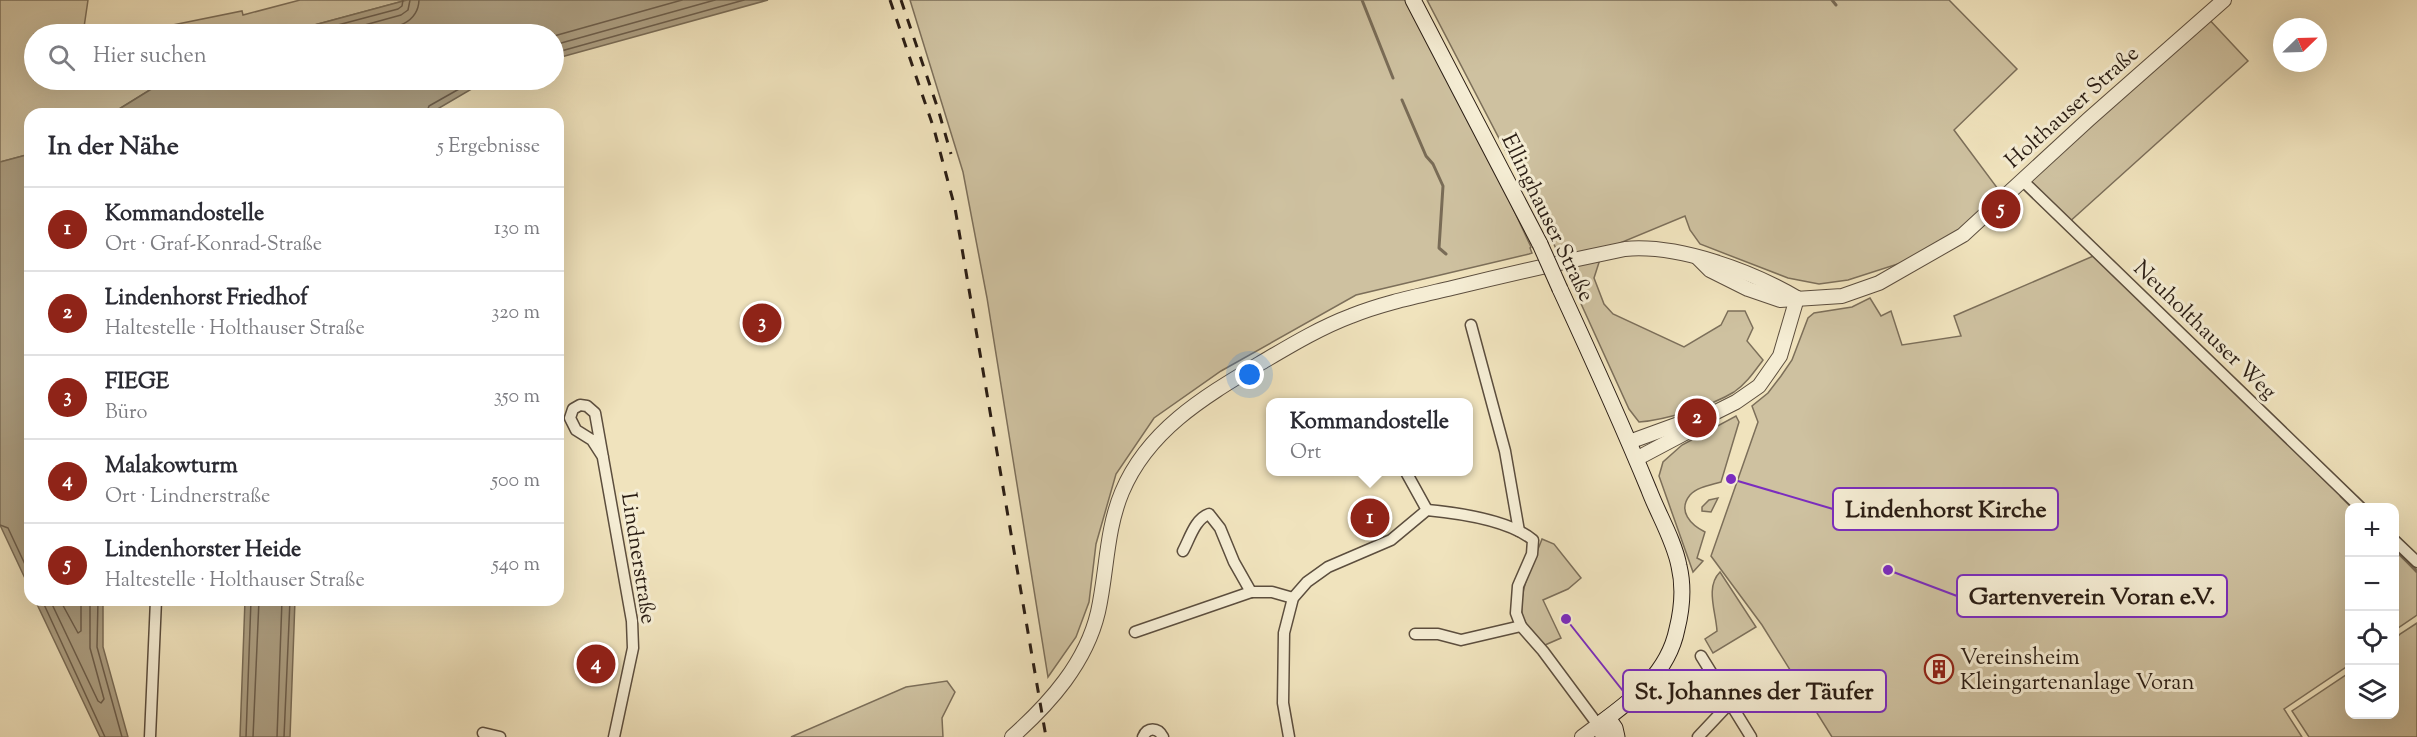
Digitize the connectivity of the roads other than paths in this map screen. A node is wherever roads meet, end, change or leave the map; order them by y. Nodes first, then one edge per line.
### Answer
1 (1413, 0) edge
2 (2224, 0) edge
3 (2022, 180) junction
4 (1797, 298) junction
5 (1471, 325) dead end
6 (1704, 418) junction
7 (1629, 442) junction
8 (603, 457) junction
9 (1636, 459) junction
10 (1409, 476) edge
11 (2357, 503) edge
12 (1427, 510) junction
13 (1519, 531) junction
14 (2399, 545) edge
15 (1183, 551) dead end
16 (2417, 562) edge
17 (1251, 592) junction
18 (1293, 598) junction
19 (156, 606) edge
20 (1521, 626) junction
21 (1135, 632) dead end
22 (1415, 634) dead end
23 (1701, 656) dead end
24 (1730, 703) junction
25 (1603, 727) edge
26 (483, 733) dead end
27 (150, 737) edge
28 (500, 737) edge
29 (614, 737) edge
30 (1012, 737) edge
31 (1143, 737) edge
32 (1163, 737) edge
33 (1289, 737) edge
34 (1582, 737) edge
35 (1617, 737) edge
36 (1698, 737) edge
37 (1751, 737) edge

1 - 7 main road, Ellinghauser Straße, bridge
2 - 3 street, Holthauser Straße
3 - 4 street, Holthauser Straße
3 - 11 street, Neuholthauser Weg
4 - 6 street
4 - 30 street, Holthauser Straße
5 - 13 street
6 - 7 street
6 - 9 street
7 - 9 main road, Ellinghauser Straße
8 - 8 street, Lindnerstraße
8 - 29 street, Lindnerstraße
9 - 25 main road
10 - 12 street
12 - 13 street
12 - 18 street
13 - 20 street
14 - 16 street
15 - 17 street
17 - 18 street
17 - 21 street
18 - 33 street
19 - 27 street
20 - 22 street
20 - 25 street
23 - 24 street
24 - 36 street
24 - 37 street
25 - 34 street
25 - 35 main road
26 - 28 street
31 - 32 street

